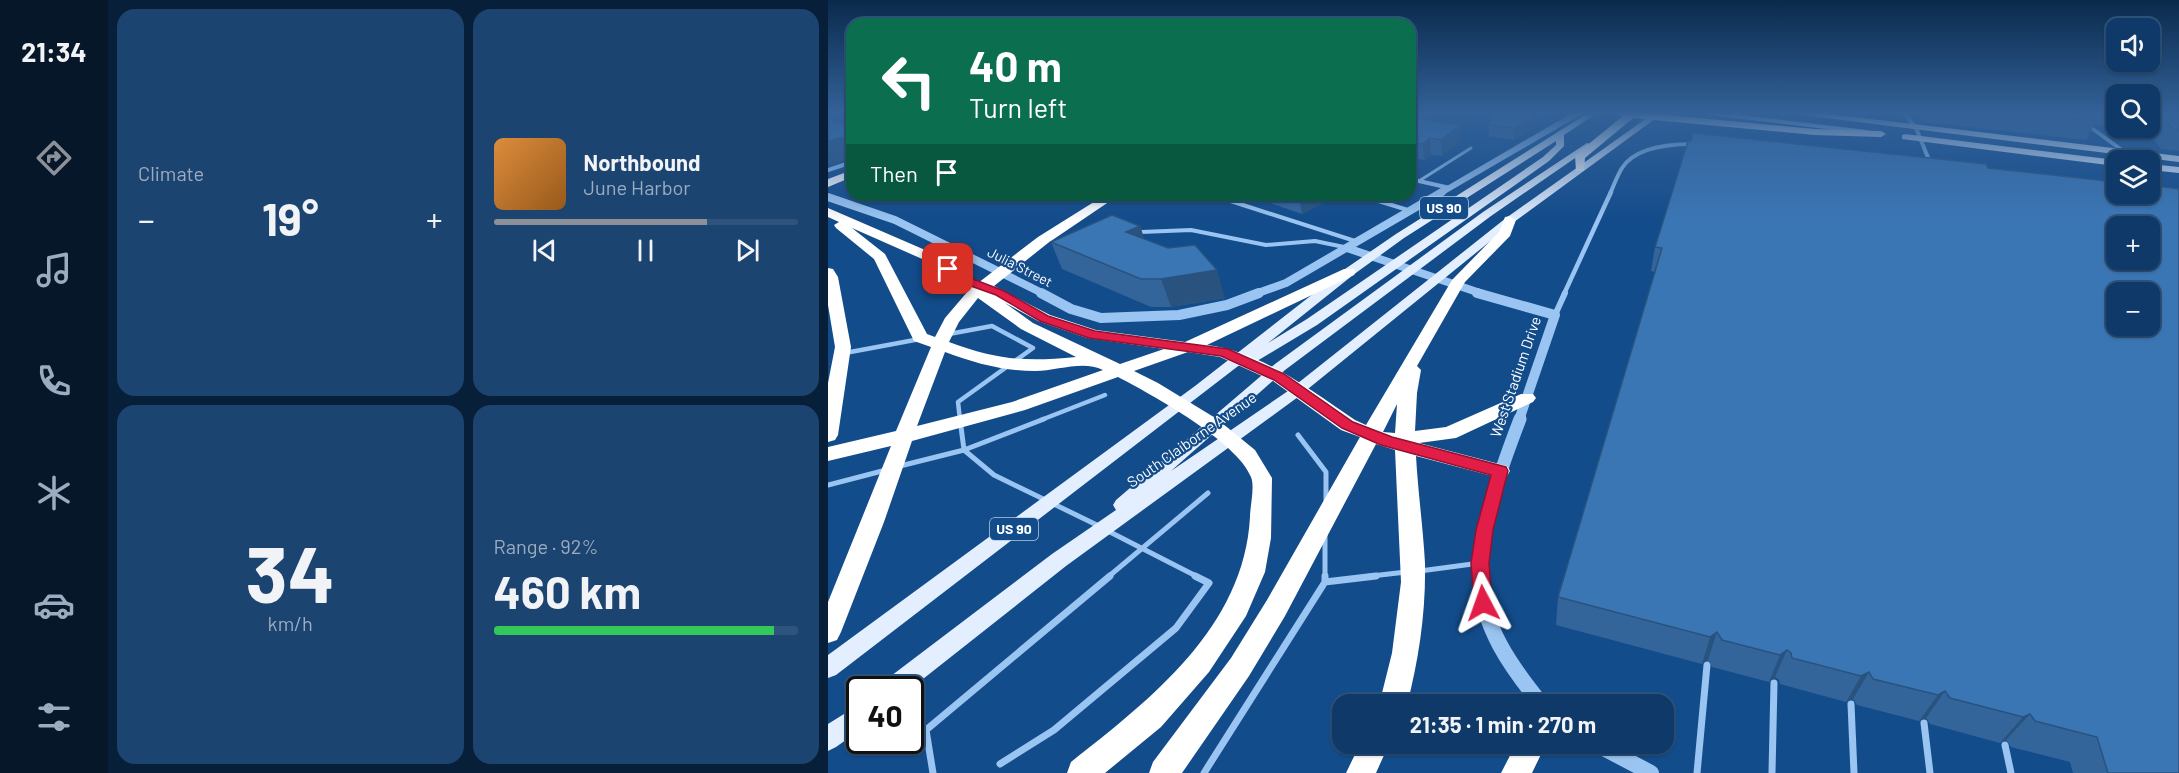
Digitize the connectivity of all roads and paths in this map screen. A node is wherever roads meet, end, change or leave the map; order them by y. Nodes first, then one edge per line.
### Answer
1 (1469, 149) edge
2 (1516, 149) edge
3 (1536, 149) edge
4 (1557, 149) edge
5 (1584, 149) edge
6 (1589, 149) edge
7 (1608, 149) edge
8 (1653, 149) edge
9 (1925, 149) edge
10 (2000, 149) edge
11 (2160, 157) edge
12 (2179, 159) edge
13 (2106, 163) edge
14 (846, 164) edge
15 (1920, 167) edge
16 (2160, 168) edge
17 (1580, 169) junction
18 (828, 170) edge
19 (2179, 170) edge
20 (846, 176) edge
21 (1416, 180) edge
22 (1419, 181) junction
23 (828, 183) edge
24 (1450, 188) junction
25 (828, 197) edge
26 (1104, 201) edge
27 (1231, 201) edge
28 (1378, 201) edge
29 (1411, 211) junction
30 (828, 212) edge
31 (1510, 220) junction
32 (1141, 231) dead end
33 (1358, 242) junction
34 (1347, 248) junction
35 (828, 272) edge
36 (1349, 272) junction
37 (961, 278) junction
38 (1555, 315) junction
39 (1195, 344) junction
40 (1418, 349) junction
41 (840, 354) dead end
42 (1200, 389) junction
43 (1106, 395) dead end
44 (1527, 398) junction
45 (828, 435) edge
46 (1298, 435) dead end
47 (1387, 441) junction
48 (964, 450) junction
49 (828, 454) edge
50 (1500, 471) junction
51 (828, 485) edge
52 (1208, 493) dead end
53 (1143, 548) junction
54 (1059, 560) junction
55 (1480, 563) junction
56 (1325, 582) junction
57 (828, 632) edge
58 (1707, 665) dead end
59 (828, 669) edge
60 (909, 676) edge
61 (1774, 683) dead end
62 (1396, 694) edge
63 (1533, 694) edge
64 (1851, 704) dead end
65 (1924, 723) dead end
66 (846, 726) edge
67 (828, 739) edge
68 (2005, 745) dead end
69 (1370, 754) edge
70 (1526, 754) edge
71 (1615, 754) edge
72 (1000, 764) dead end
73 (933, 773) edge
74 (1082, 773) edge
75 (1164, 773) edge
76 (1204, 773) edge
77 (1361, 773) edge
78 (1516, 773) edge
79 (1651, 773) edge
80 (1697, 773) edge
81 (1772, 773) edge
82 (1854, 773) edge
83 (1930, 773) edge
84 (2011, 773) edge

1 - 22 lane
2 - 24 street
3 - 36 main road, US 90
4 - 42 main road
5 - 54 main road
6 - 17 highway
7 - 17 main road, South Claiborne Avenue
8 - 38 street, West Stadium Drive
9 - 15 street
10 - 13 main road
11 - 12 main road
14 - 18 street
16 - 19 main road
17 - 31 main road, South Claiborne Avenue
20 - 23 highway
21 - 22 street
22 - 24 street
24 - 29 street
25 - 34 street, Julia Street
26 - 57 highway
27 - 33 lane
28 - 29 lane
29 - 33 street
30 - 37 highway
30 - 39 highway
31 - 40 highway
31 - 54 main road, South Claiborne Avenue
32 - 34 lane
33 - 34 street
34 - 38 street
35 - 45 highway
36 - 39 highway
36 - 42 main road, US 90
37 - 47 highway
37 - 74 highway
38 - 44 street, West Stadium Drive
39 - 49 highway
40 - 62 highway
40 - 75 highway
41 - 48 lane
42 - 59 main road, US 90
43 - 48 lane
44 - 47 highway
44 - 50 street, West Stadium Drive
46 - 56 lane
47 - 50 highway
48 - 51 lane
48 - 53 lane
50 - 55 street, West Stadium Drive
52 - 53 lane
53 - 72 lane
53 - 73 lane
54 - 60 main road, South Claiborne Avenue
55 - 56 lane
55 - 63 street, West Stadium Drive
56 - 76 lane
58 - 80 lane
61 - 81 lane
64 - 82 lane
65 - 83 lane
66 - 67 main road
68 - 84 lane
69 - 77 highway
70 - 78 highway
71 - 79 street

